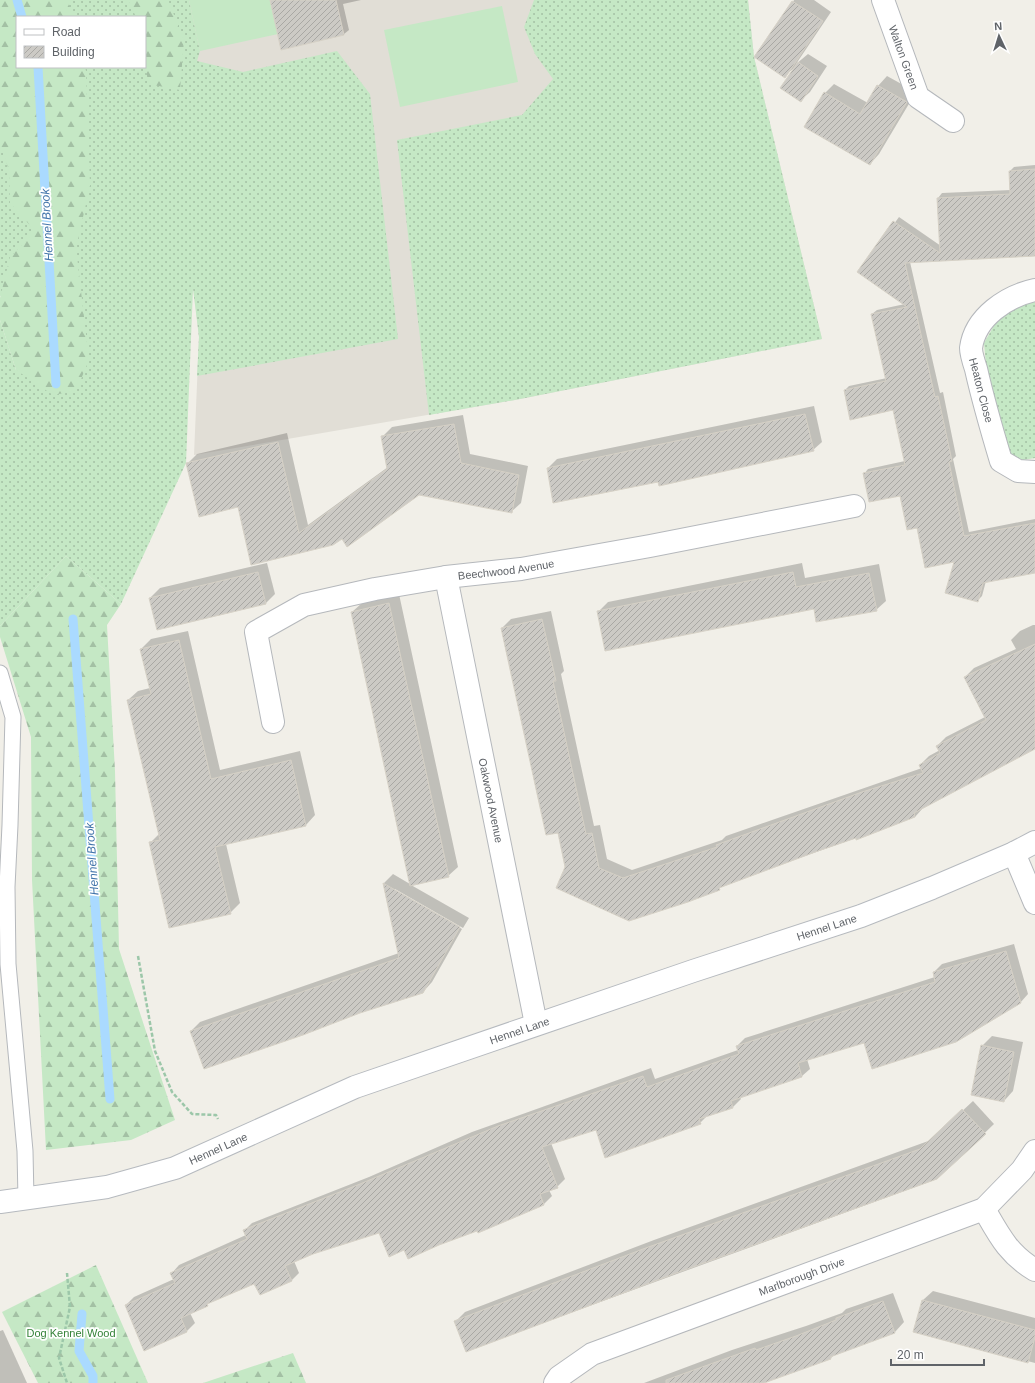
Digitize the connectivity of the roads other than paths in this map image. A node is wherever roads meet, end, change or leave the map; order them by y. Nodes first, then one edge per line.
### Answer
1 (883, 0) edge
2 (953, 121) dead end
3 (1035, 290) edge
4 (1035, 472) edge
5 (854, 506) dead end
6 (446, 577) junction
7 (0, 673) edge
8 (273, 722) dead end
9 (1035, 842) edge
10 (1014, 853) junction
11 (1035, 903) edge
12 (536, 1024) junction
13 (1035, 1151) edge
14 (26, 1199) junction
15 (0, 1202) edge
16 (984, 1209) junction
17 (1035, 1270) edge
18 (555, 1383) edge

1 - 2 street, Walton Green
3 - 4 street, Heaton Close
5 - 6 street, Beechwood Avenue
6 - 8 street, Beechwood Avenue
6 - 12 street, Oakwood Avenue
7 - 14 lane
9 - 10 street, Hennel Lane
10 - 11 street
10 - 12 street, Hennel Lane
12 - 14 street, Hennel Lane
13 - 16 street, Marlborough Drive
14 - 15 street, Hennel Lane
16 - 17 street
16 - 18 street, Marlborough Drive

